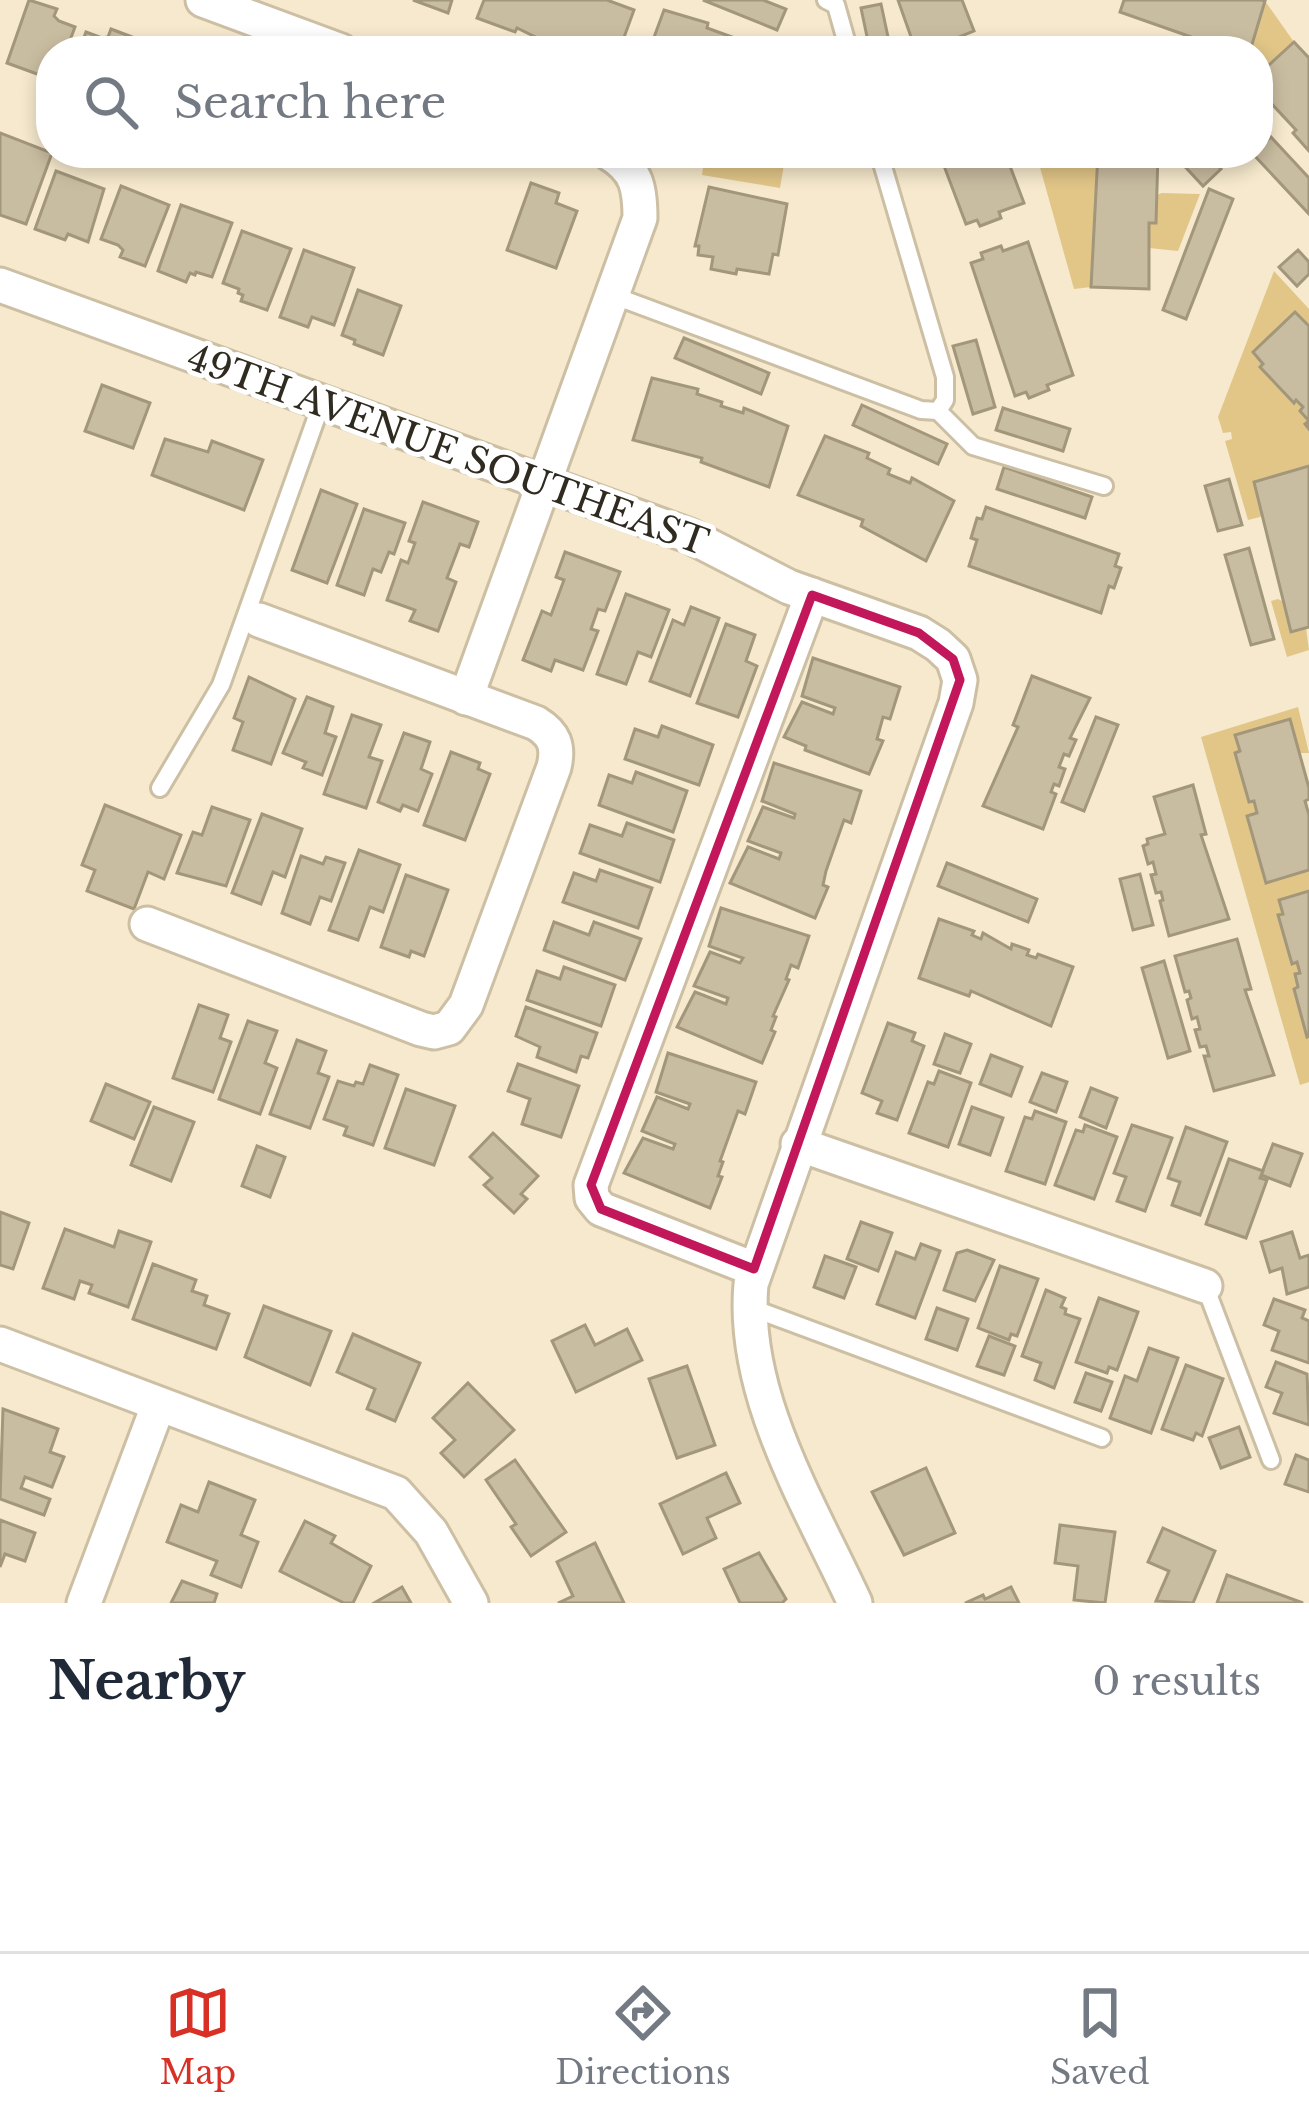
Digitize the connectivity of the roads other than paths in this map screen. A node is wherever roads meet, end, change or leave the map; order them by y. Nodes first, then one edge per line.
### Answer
1 (203, 0) edge
2 (826, 0) edge
3 (300, 36) edge
4 (845, 36) edge
5 (626, 168) edge
6 (884, 168) edge
7 (0, 285) edge
8 (612, 295) junction
9 (322, 402) junction
10 (938, 411) junction
11 (544, 484) junction
12 (1104, 486) dead end
13 (812, 595) junction
14 (259, 620) dead end
15 (466, 698) junction
16 (160, 788) dead end
17 (147, 924) dead end
18 (798, 1144) junction
19 (754, 1269) junction
20 (1205, 1286) joint
21 (748, 1307) junction
22 (0, 1344) edge
23 (158, 1406) junction
24 (1102, 1438) dead end
25 (1270, 1460) dead end
26 (84, 1603) edge
27 (471, 1603) edge
28 (855, 1603) edge

1 - 3 street
2 - 4 lane
5 - 8 street
6 - 10 lane
7 - 9 street, 49TH AVENUE SOUTHEAST
8 - 10 lane
8 - 11 street
9 - 11 street, 49TH AVENUE SOUTHEAST
9 - 16 lane
10 - 12 lane
11 - 13 street, 49TH AVENUE SOUTHEAST
11 - 15 street
13 - 18 street, 49TH AVENUE SOUTHEAST
13 - 19 street
14 - 15 street
15 - 17 street
18 - 19 street
18 - 20 street
19 - 21 street
20 - 25 lane
21 - 24 lane
21 - 28 street
22 - 23 street
23 - 26 street
23 - 27 street

